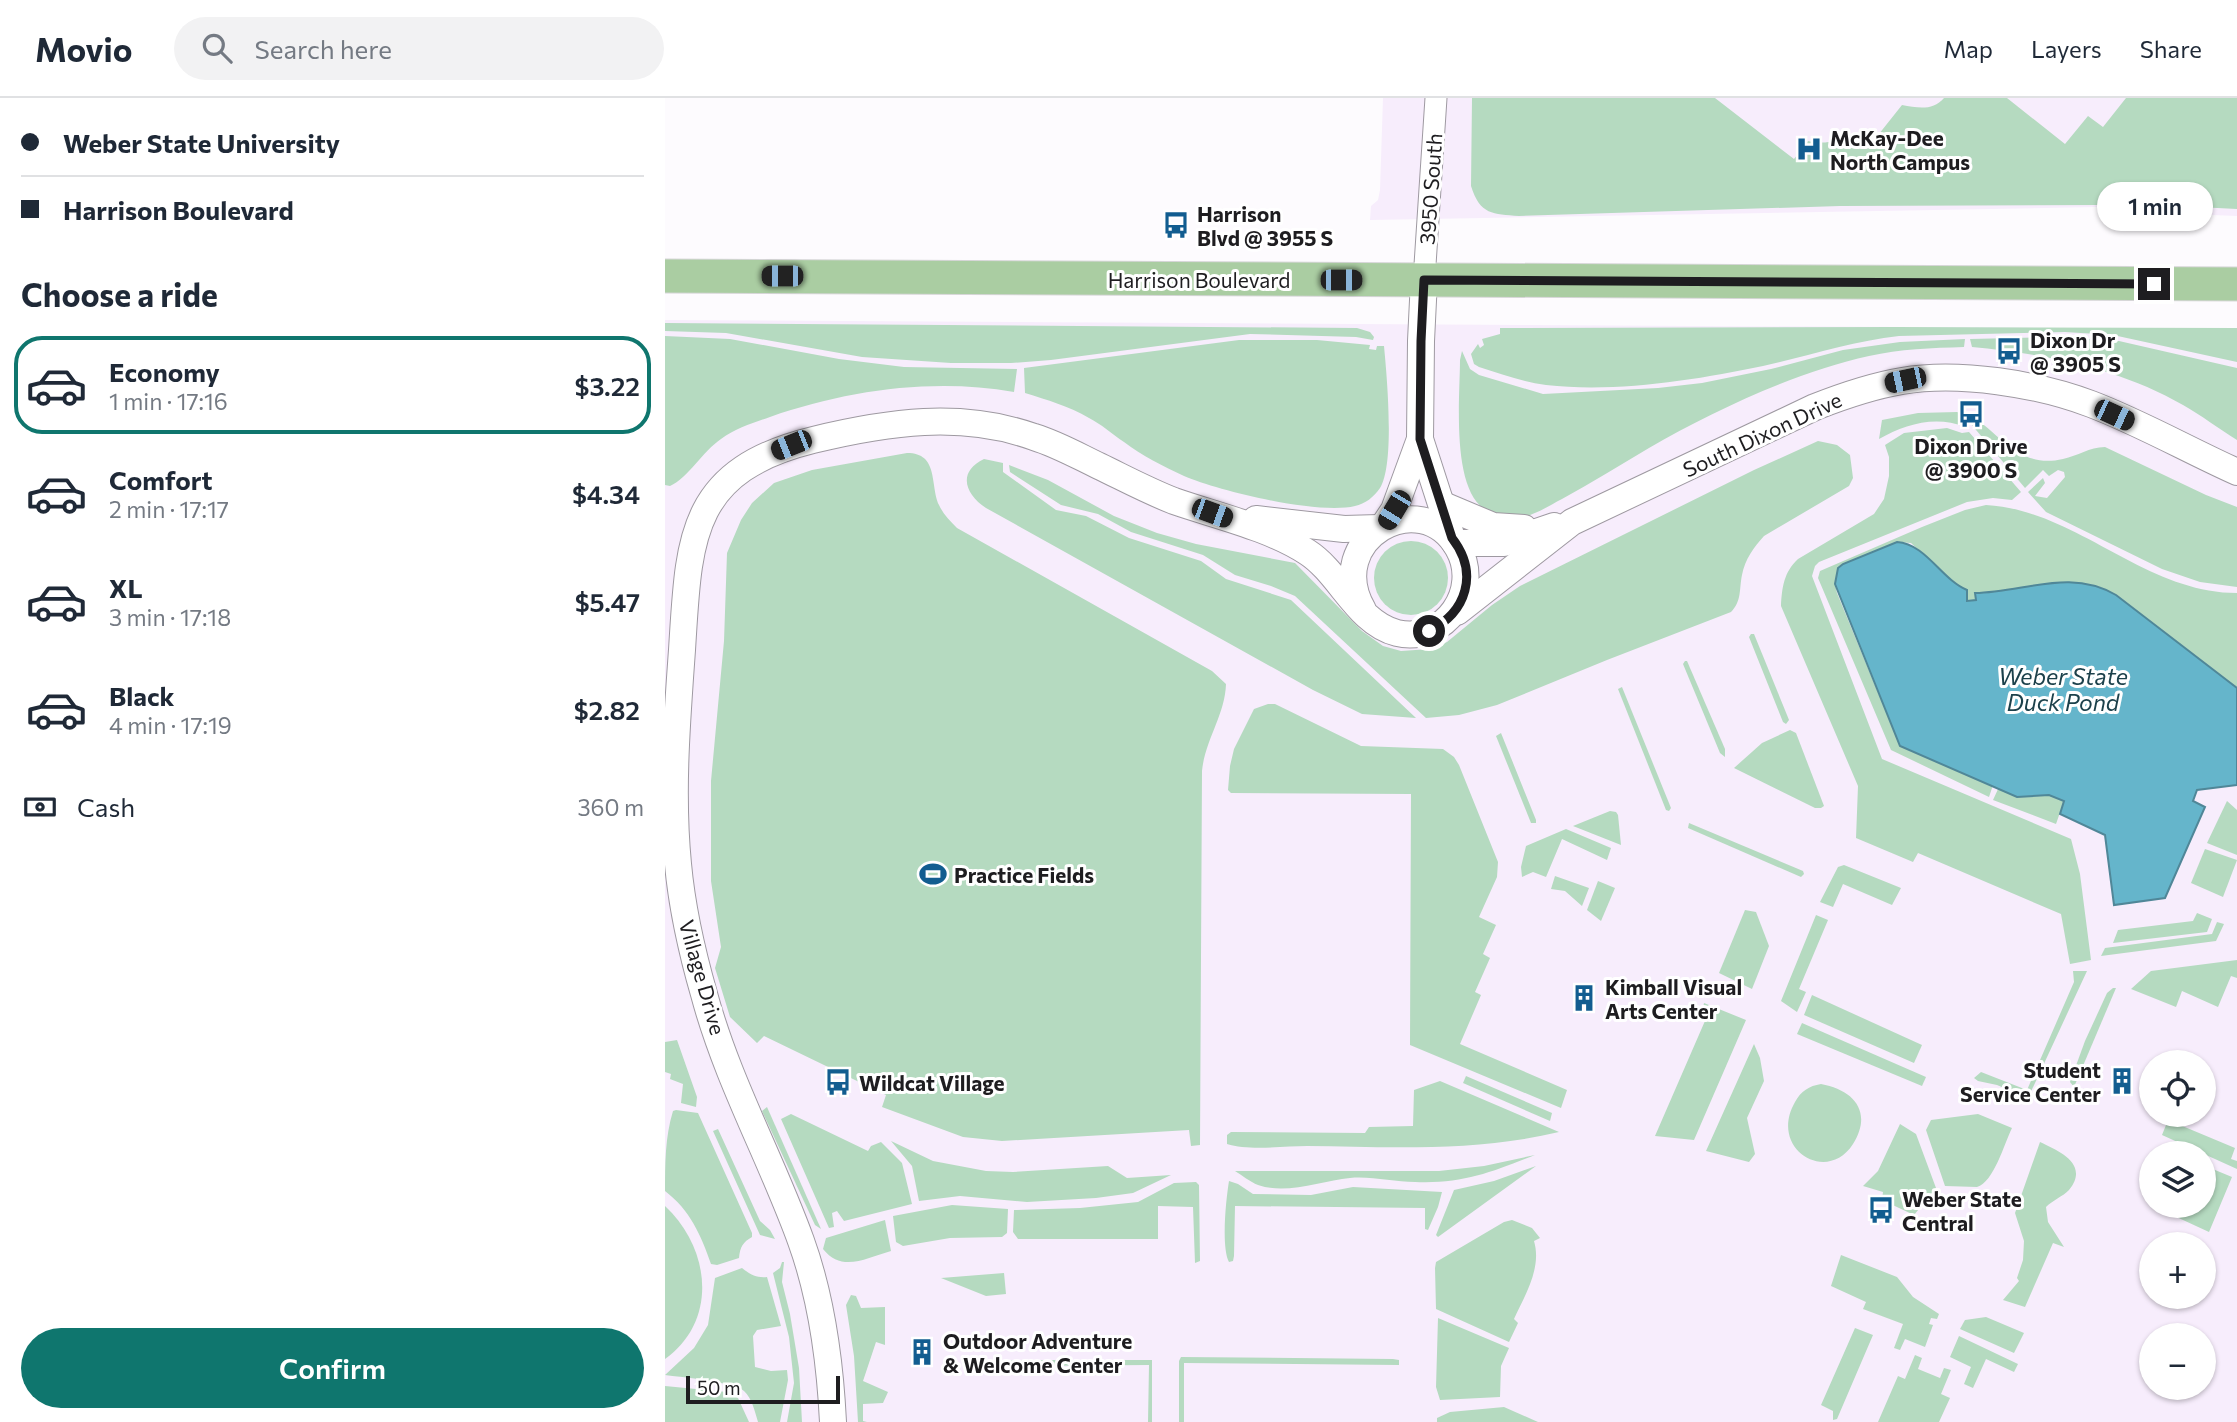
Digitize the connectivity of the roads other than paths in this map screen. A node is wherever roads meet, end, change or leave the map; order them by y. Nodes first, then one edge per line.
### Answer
1 (1436, 98) edge
2 (665, 276) edge
3 (1424, 280) junction
4 (2237, 284) edge
5 (1420, 439) junction
6 (2237, 472) edge
7 (1443, 505) junction
8 (1212, 513) junction
9 (1563, 524) junction
10 (1382, 527) junction
11 (1454, 541) junction
12 (1363, 610) junction
13 (1450, 618) junction
14 (833, 1422) edge

1 - 3 street, 3950 South
2 - 3 main road, Harrison Boulevard
3 - 4 main road, Harrison Boulevard
3 - 5 street
5 - 7 street
5 - 10 street
6 - 9 street, South Dixon Drive
7 - 9 street
7 - 11 street
8 - 10 street
8 - 12 street
8 - 14 street, Village Drive
9 - 11 street, South Dixon Drive
9 - 13 street, South Dixon Drive
10 - 11 street
10 - 12 street
11 - 13 street
12 - 13 street

